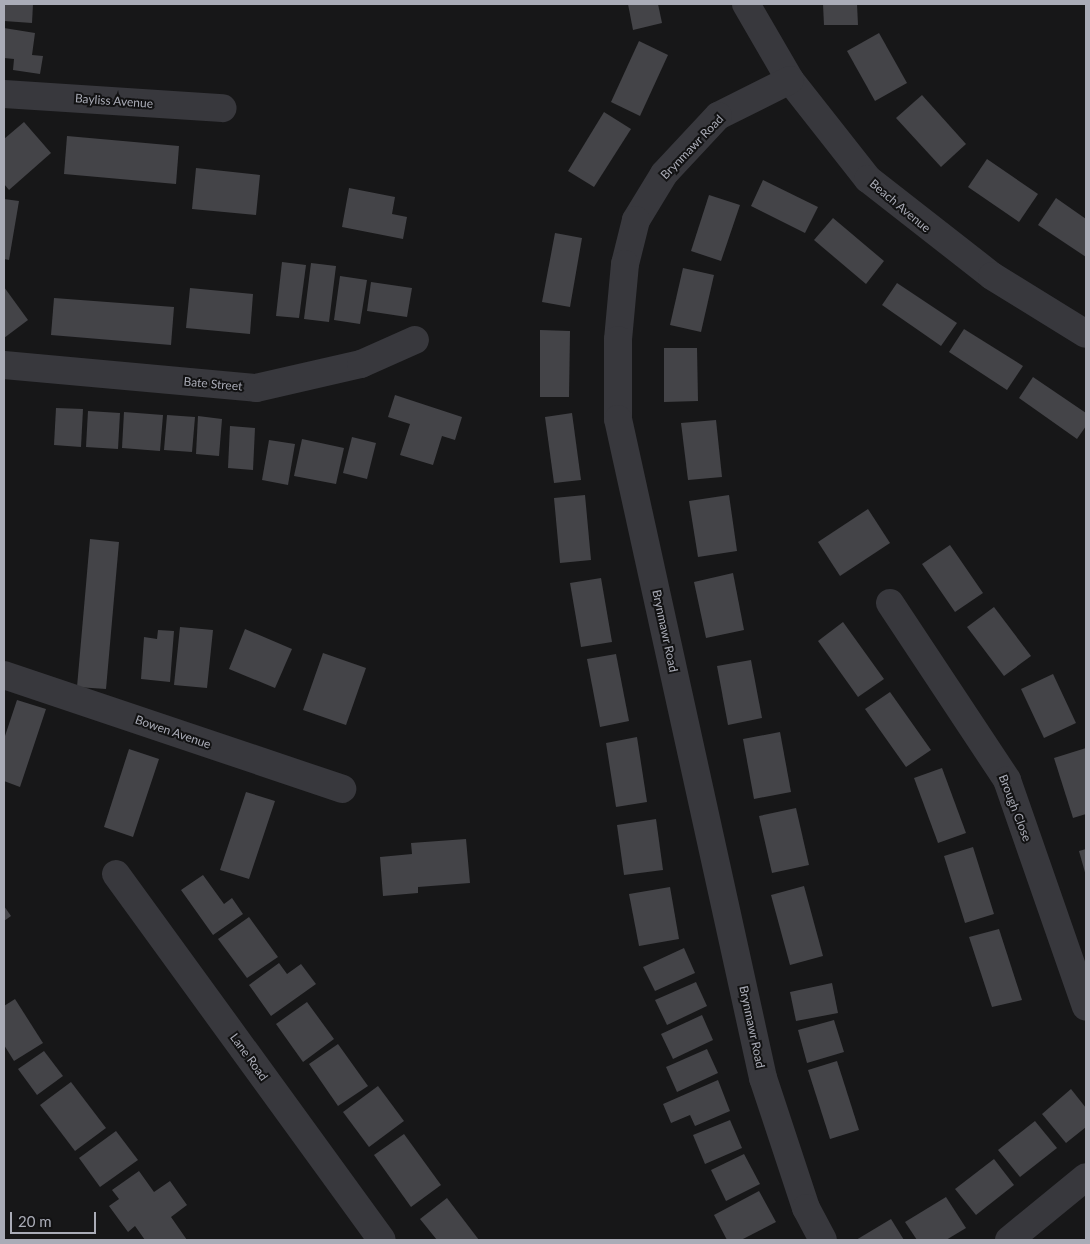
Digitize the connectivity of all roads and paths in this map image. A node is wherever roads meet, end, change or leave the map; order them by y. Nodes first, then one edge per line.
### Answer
1 (746, 4) edge
2 (790, 80) junction
3 (4, 94) edge
4 (223, 108) dead end
5 (1086, 334) edge
6 (415, 340) dead end
7 (4, 365) edge
8 (890, 603) dead end
9 (4, 675) edge
10 (342, 789) dead end
11 (116, 874) dead end
12 (1086, 1007) edge
13 (1086, 1177) edge
14 (382, 1240) edge
15 (823, 1240) edge
16 (1009, 1240) edge

1 - 2 street, Beach Avenue
2 - 5 street, Beach Avenue
2 - 15 street, Brynmawr Road
3 - 4 street, Bayliss Avenue
6 - 7 street, Bate Street
8 - 12 street, Brough Close
9 - 10 street, Bowen Avenue
11 - 14 street, Lane Road
13 - 16 street

